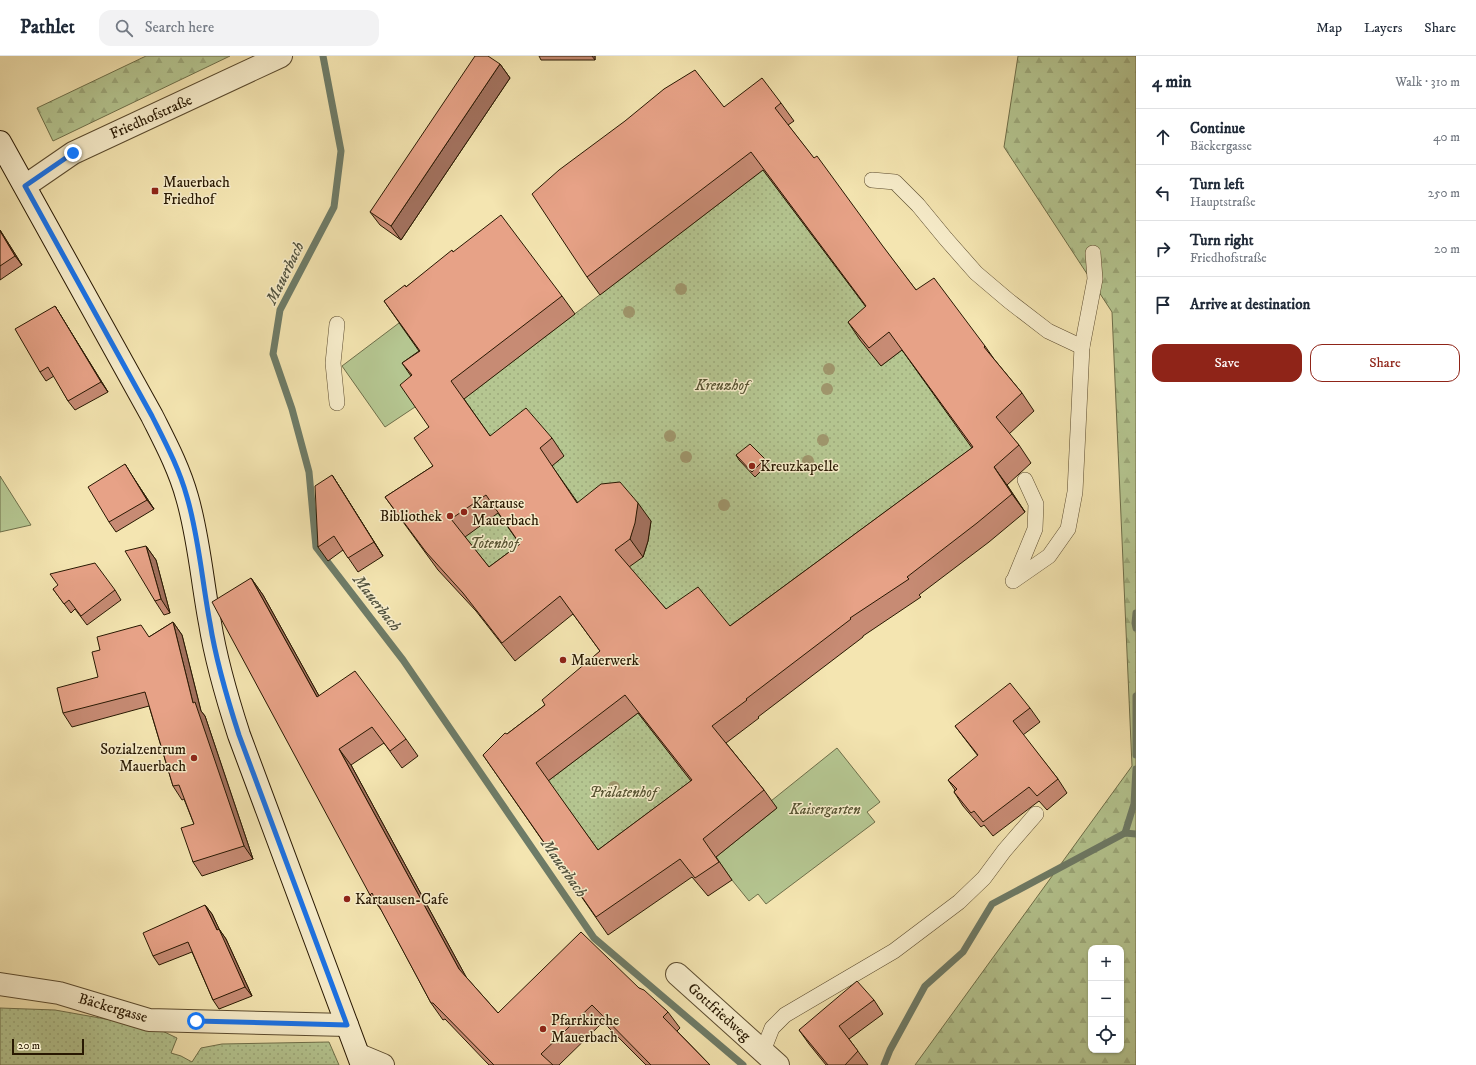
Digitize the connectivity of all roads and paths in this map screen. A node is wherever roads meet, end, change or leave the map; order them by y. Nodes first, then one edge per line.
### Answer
1 (280, 56) edge
2 (0, 142) edge
3 (872, 180) dead end
4 (25, 186) junction
5 (1093, 253) dead end
6 (337, 324) dead end
7 (1082, 347) junction
8 (337, 403) dead end
9 (1025, 480) dead end
10 (1036, 814) edge
11 (677, 974) dead end
12 (0, 984) edge
13 (347, 1025) junction
14 (770, 1058) edge
15 (360, 1060) edge
16 (383, 1065) edge

1 - 4 main road, Friedhofstraße
2 - 4 main road
3 - 7 lane
4 - 13 main road
5 - 7 lane
6 - 8 lane
7 - 9 lane
10 - 14 lane
11 - 14 main road, Gottfriedweg
12 - 13 main road, Bäckergasse
13 - 15 main road
15 - 16 main road

